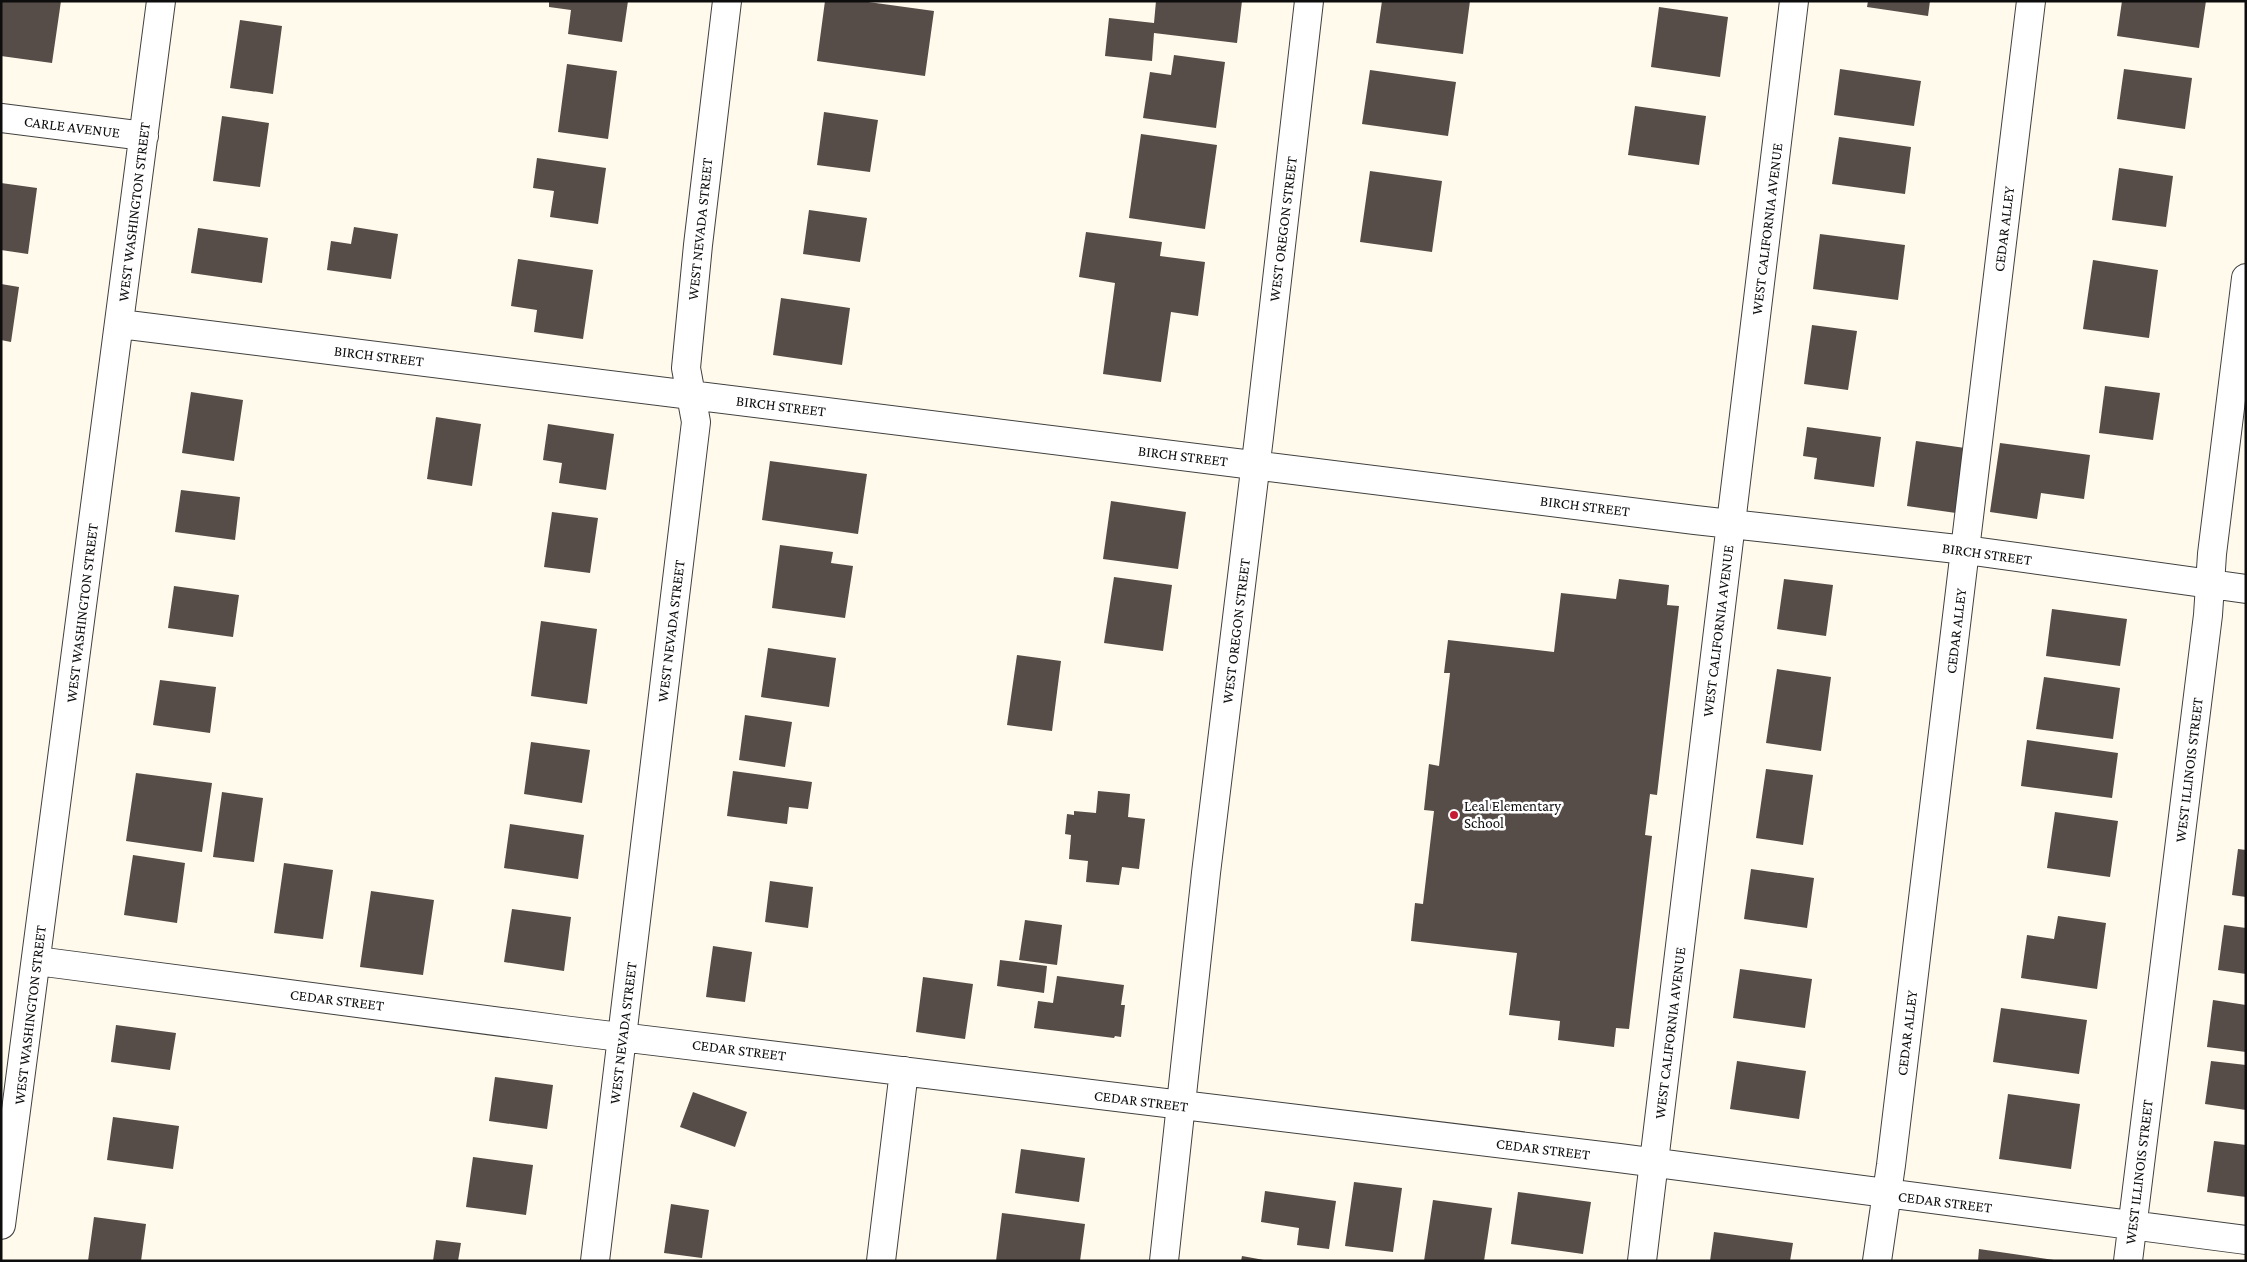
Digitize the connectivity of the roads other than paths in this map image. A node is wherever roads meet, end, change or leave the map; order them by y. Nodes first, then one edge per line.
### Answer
1 (161, 1) edge
2 (727, 1) edge
3 (1309, 1) edge
4 (1794, 1) edge
5 (2031, 1) edge
6 (1, 118) edge
7 (144, 136) junction
8 (2246, 278) edge
9 (120, 324) junction
10 (691, 395) junction
11 (1256, 465) junction
12 (1730, 525) junction
13 (1966, 550) junction
14 (2210, 585) junction
15 (2246, 589) edge
16 (36, 962) junction
17 (623, 1036) junction
18 (904, 1071) junction
19 (1182, 1106) junction
20 (1655, 1164) junction
21 (1886, 1195) junction
22 (1, 1225) edge
23 (2132, 1226) junction
24 (2246, 1240) edge
25 (595, 1261) edge
26 (881, 1261) edge
27 (1164, 1261) edge
28 (1642, 1261) edge
29 (1877, 1261) edge
30 (2128, 1261) edge

1 - 7 street, WEST WASHINGTON STREET
2 - 10 street, WEST NEVADA STREET
3 - 11 street, WEST OREGON STREET
4 - 12 street, WEST CALIFORNIA AVENUE
5 - 13 street, CEDAR ALLEY
6 - 7 street, CARLE AVENUE
7 - 9 street, WEST WASHINGTON STREET
8 - 14 street, WEST ILLINOIS STREET
9 - 10 street, BIRCH STREET
9 - 16 street, WEST WASHINGTON STREET
10 - 11 street, BIRCH STREET
10 - 17 street, WEST NEVADA STREET
11 - 12 street, BIRCH STREET
11 - 19 street, WEST OREGON STREET
12 - 13 street, BIRCH STREET
12 - 20 street, WEST CALIFORNIA AVENUE
13 - 14 street, BIRCH STREET
13 - 21 street, CEDAR ALLEY
14 - 15 street, BIRCH STREET
14 - 23 street, WEST ILLINOIS STREET
16 - 17 street, CEDAR STREET
16 - 22 street, WEST WASHINGTON STREET
17 - 18 street, CEDAR STREET
17 - 25 street, WEST NEVADA STREET
18 - 19 street, CEDAR STREET
18 - 26 street
19 - 20 street, CEDAR STREET
19 - 27 street, WEST OREGON STREET
20 - 21 street, CEDAR STREET
20 - 28 street, WEST CALIFORNIA AVENUE
21 - 23 street, CEDAR STREET
21 - 29 street, CEDAR ALLEY
23 - 24 street, CEDAR STREET
23 - 30 street, WEST ILLINOIS STREET

